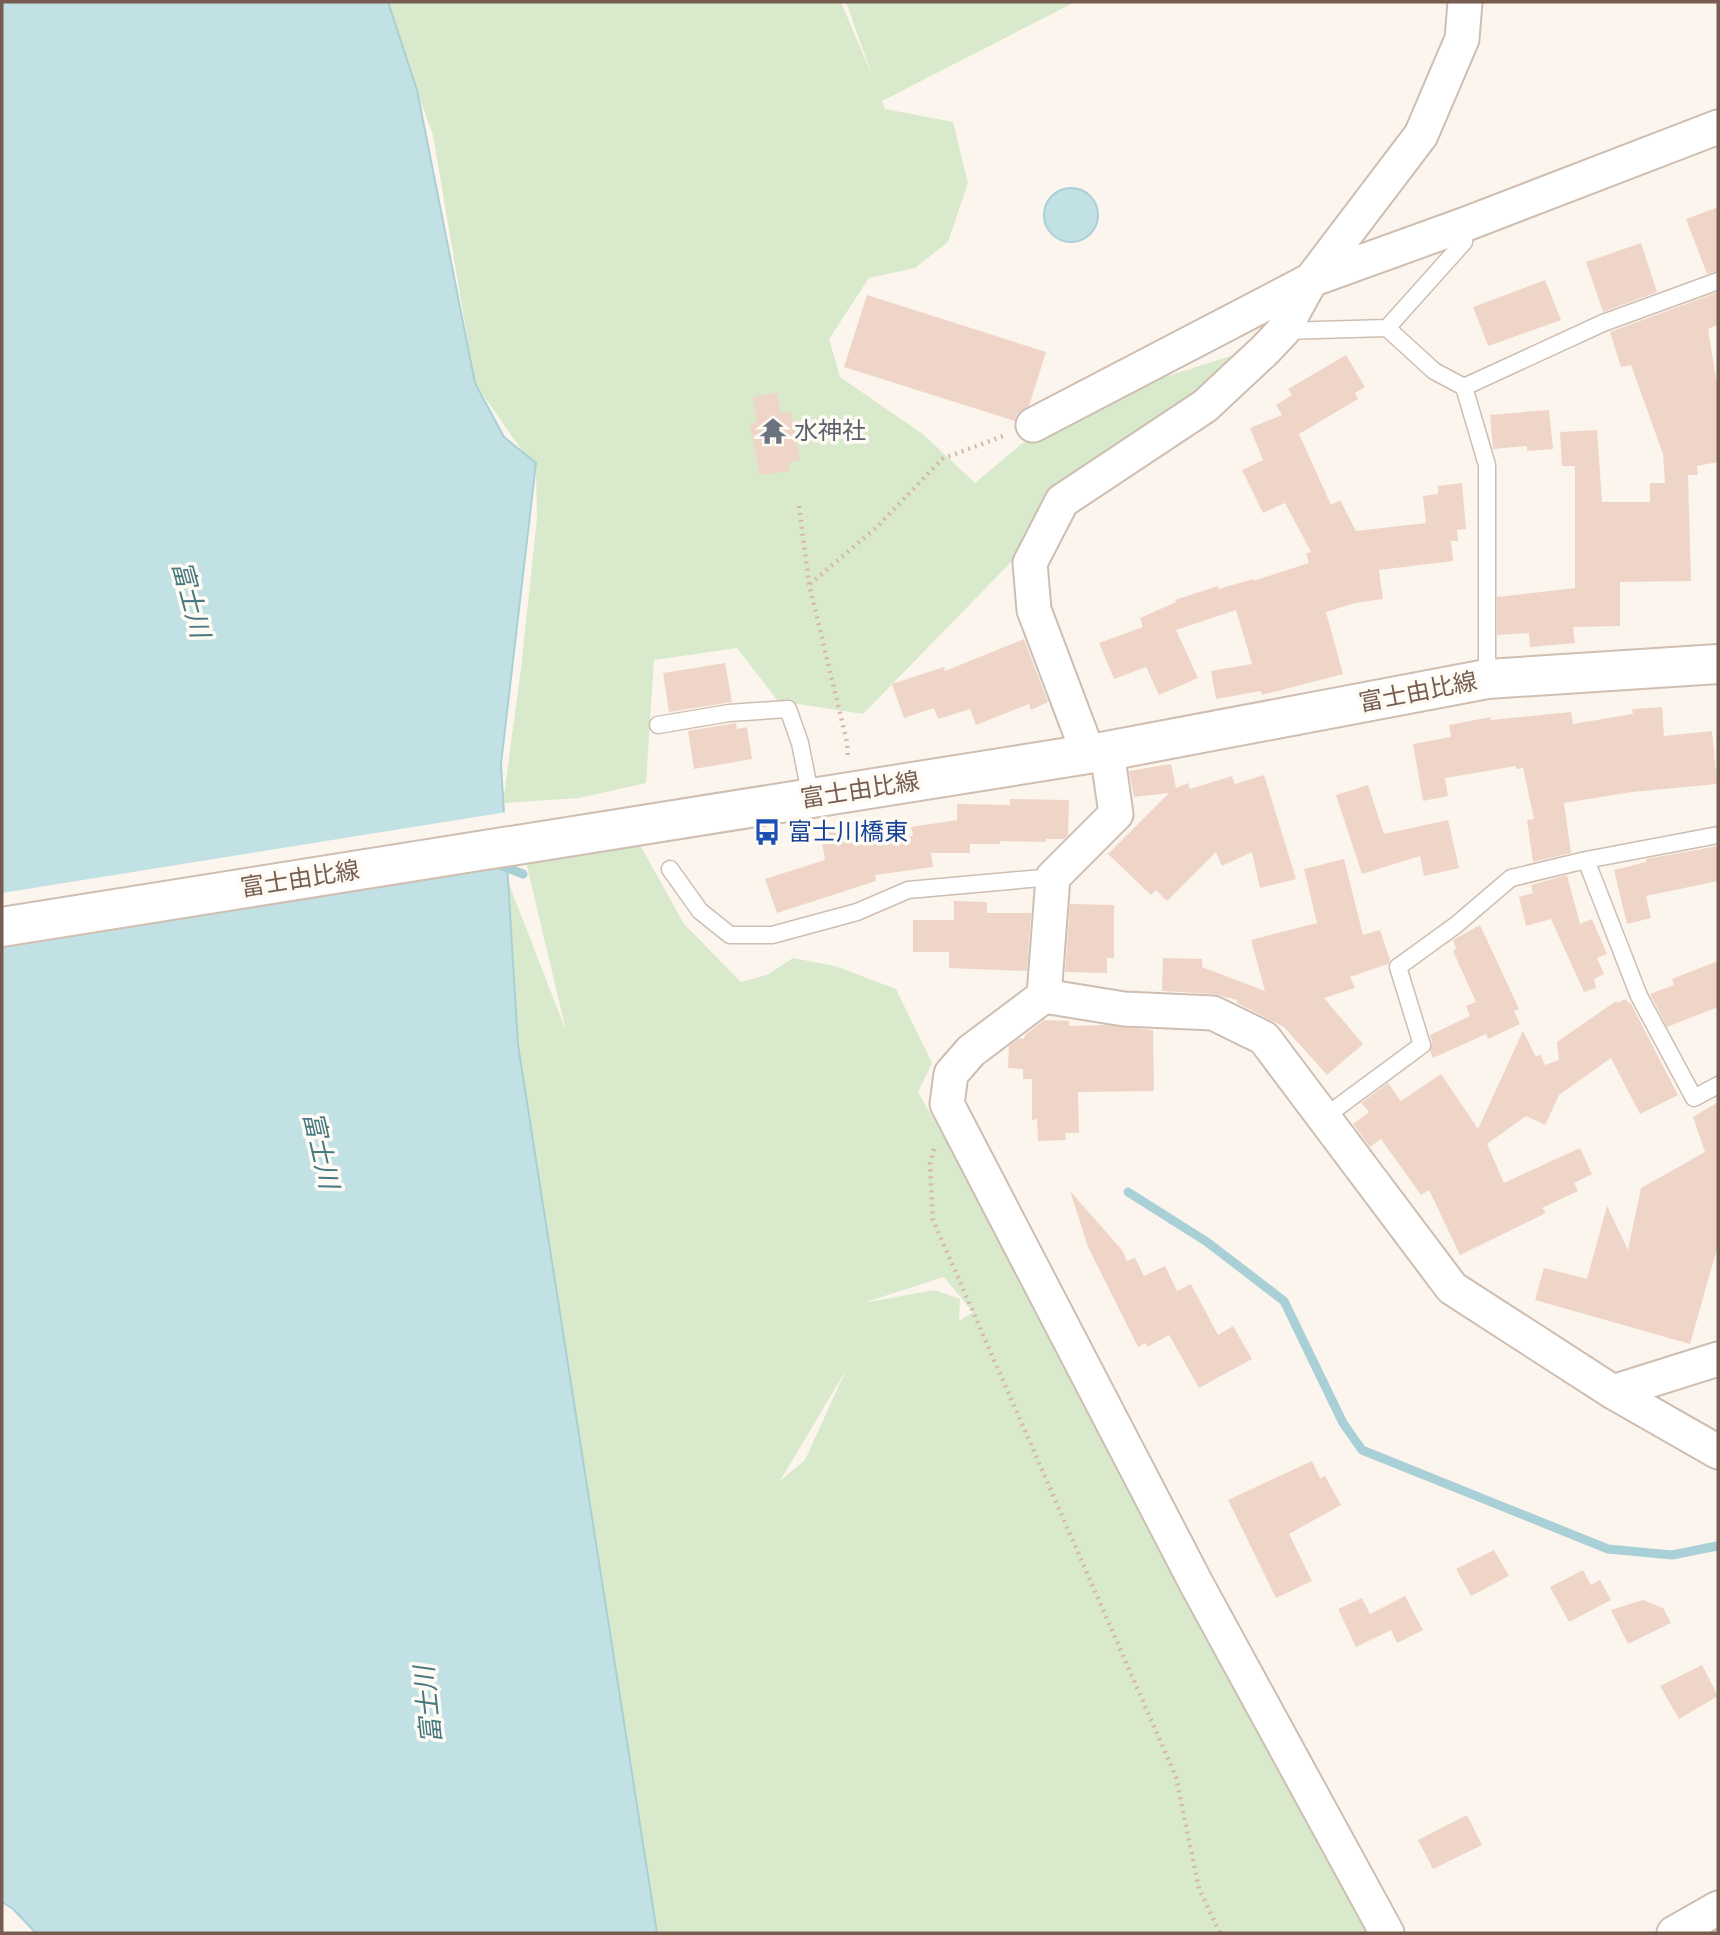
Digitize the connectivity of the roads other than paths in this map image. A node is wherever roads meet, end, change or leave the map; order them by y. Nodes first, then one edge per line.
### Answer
1 (1465, 2) edge
2 (1718, 127) edge
3 (1466, 224) junction
4 (1311, 280) junction
5 (1718, 281) edge
6 (1387, 328) junction
7 (1283, 331) junction
8 (1464, 387) junction
9 (1033, 425) road end
10 (1718, 664) edge
11 (1487, 679) junction
12 (658, 725) dead end
13 (1098, 752) junction
14 (811, 798) junction
15 (1718, 835) edge
16 (1586, 860) junction
17 (670, 869) dead end
18 (1052, 877) junction
19 (2, 927) edge
20 (1044, 996) junction
21 (1718, 1085) edge
22 (1323, 1118) junction
23 (1718, 1359) edge
24 (1613, 1392) junction
25 (1718, 1452) edge
26 (1718, 1908) edge
27 (1387, 1933) edge
28 (1674, 1933) edge

1 - 4 street
2 - 3 street
3 - 4 street
3 - 6 lane
4 - 7 street
4 - 9 street
5 - 8 lane
6 - 7 lane
6 - 8 lane
7 - 13 street
8 - 11 lane
10 - 11 main road, 富士由比線
11 - 13 main road, 富士由比線
12 - 14 lane
13 - 14 main road, 富士由比線
13 - 18 street
14 - 19 main road, 富士由比線
15 - 16 lane
16 - 21 lane
16 - 22 lane
17 - 18 lane
18 - 20 street
20 - 22 street
20 - 27 street
22 - 24 street
23 - 24 street
24 - 25 street
26 - 28 street

